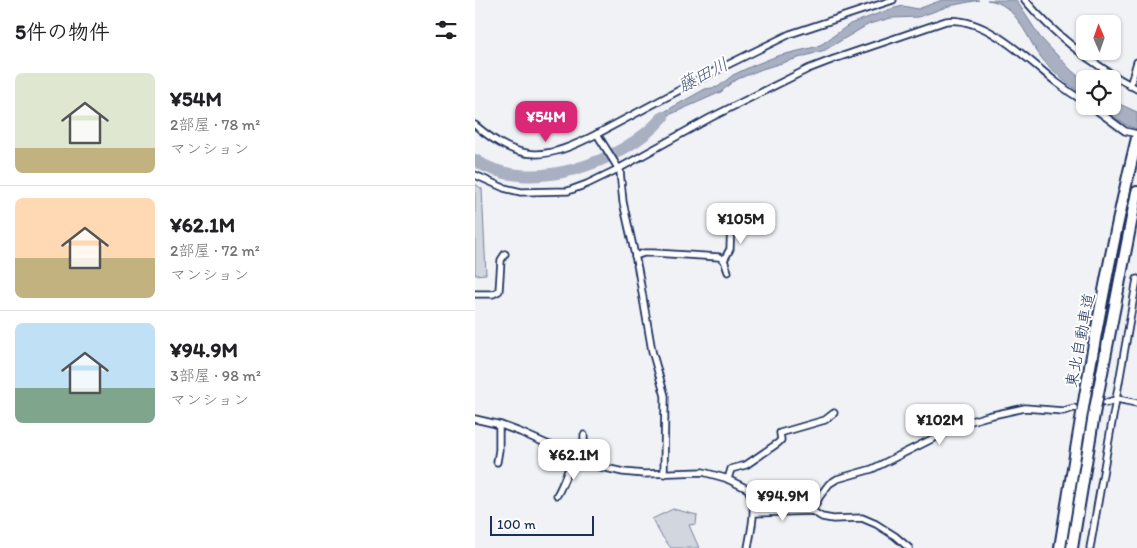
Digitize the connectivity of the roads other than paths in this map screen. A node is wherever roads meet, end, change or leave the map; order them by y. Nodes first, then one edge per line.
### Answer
1 (893, 0) edge
2 (1025, 0) edge
3 (1137, 62) edge
4 (1130, 86) junction
5 (1137, 90) edge
6 (1076, 96) edge
7 (1103, 115) edge
8 (475, 125) edge
9 (599, 137) junction
10 (1137, 138) edge
11 (617, 167) junction
12 (475, 175) edge
13 (1137, 192) edge
14 (731, 222) dead end
15 (505, 254) dead end
16 (635, 256) junction
17 (724, 260) junction
18 (728, 272) dead end
19 (1137, 279) edge
20 (475, 294) edge
21 (1117, 399) junction
22 (1106, 403) dead end
23 (1137, 403) edge
24 (1074, 408) dead end
25 (834, 413) dead end
26 (475, 419) edge
27 (499, 425) junction
28 (584, 435) dead end
29 (574, 456) junction
30 (584, 461) junction
31 (497, 462) dead end
32 (664, 474) junction
33 (728, 479) junction
34 (557, 495) dead end
35 (812, 511) junction
36 (754, 512) junction
37 (748, 548) edge
38 (909, 548) edge
39 (1060, 548) edge
40 (1072, 548) edge
41 (1090, 548) edge

1 - 9 street
2 - 4 street
3 - 4 street
4 - 5 street
6 - 11 street
7 - 10 street
8 - 9 street
9 - 11 street
10 - 39 highway, 東北自動車道
11 - 12 street
11 - 16 street
13 - 40 highway, 東北自動車道
14 - 17 street
15 - 20 street
16 - 17 street
16 - 32 street
17 - 18 street
19 - 21 street
21 - 22 street
21 - 23 street
21 - 41 street
24 - 35 street
25 - 33 street
26 - 27 street
27 - 29 street
27 - 31 street
28 - 30 street
29 - 30 street
29 - 34 street
30 - 32 street
32 - 33 street
33 - 36 street
35 - 36 street
35 - 38 street
36 - 37 street

